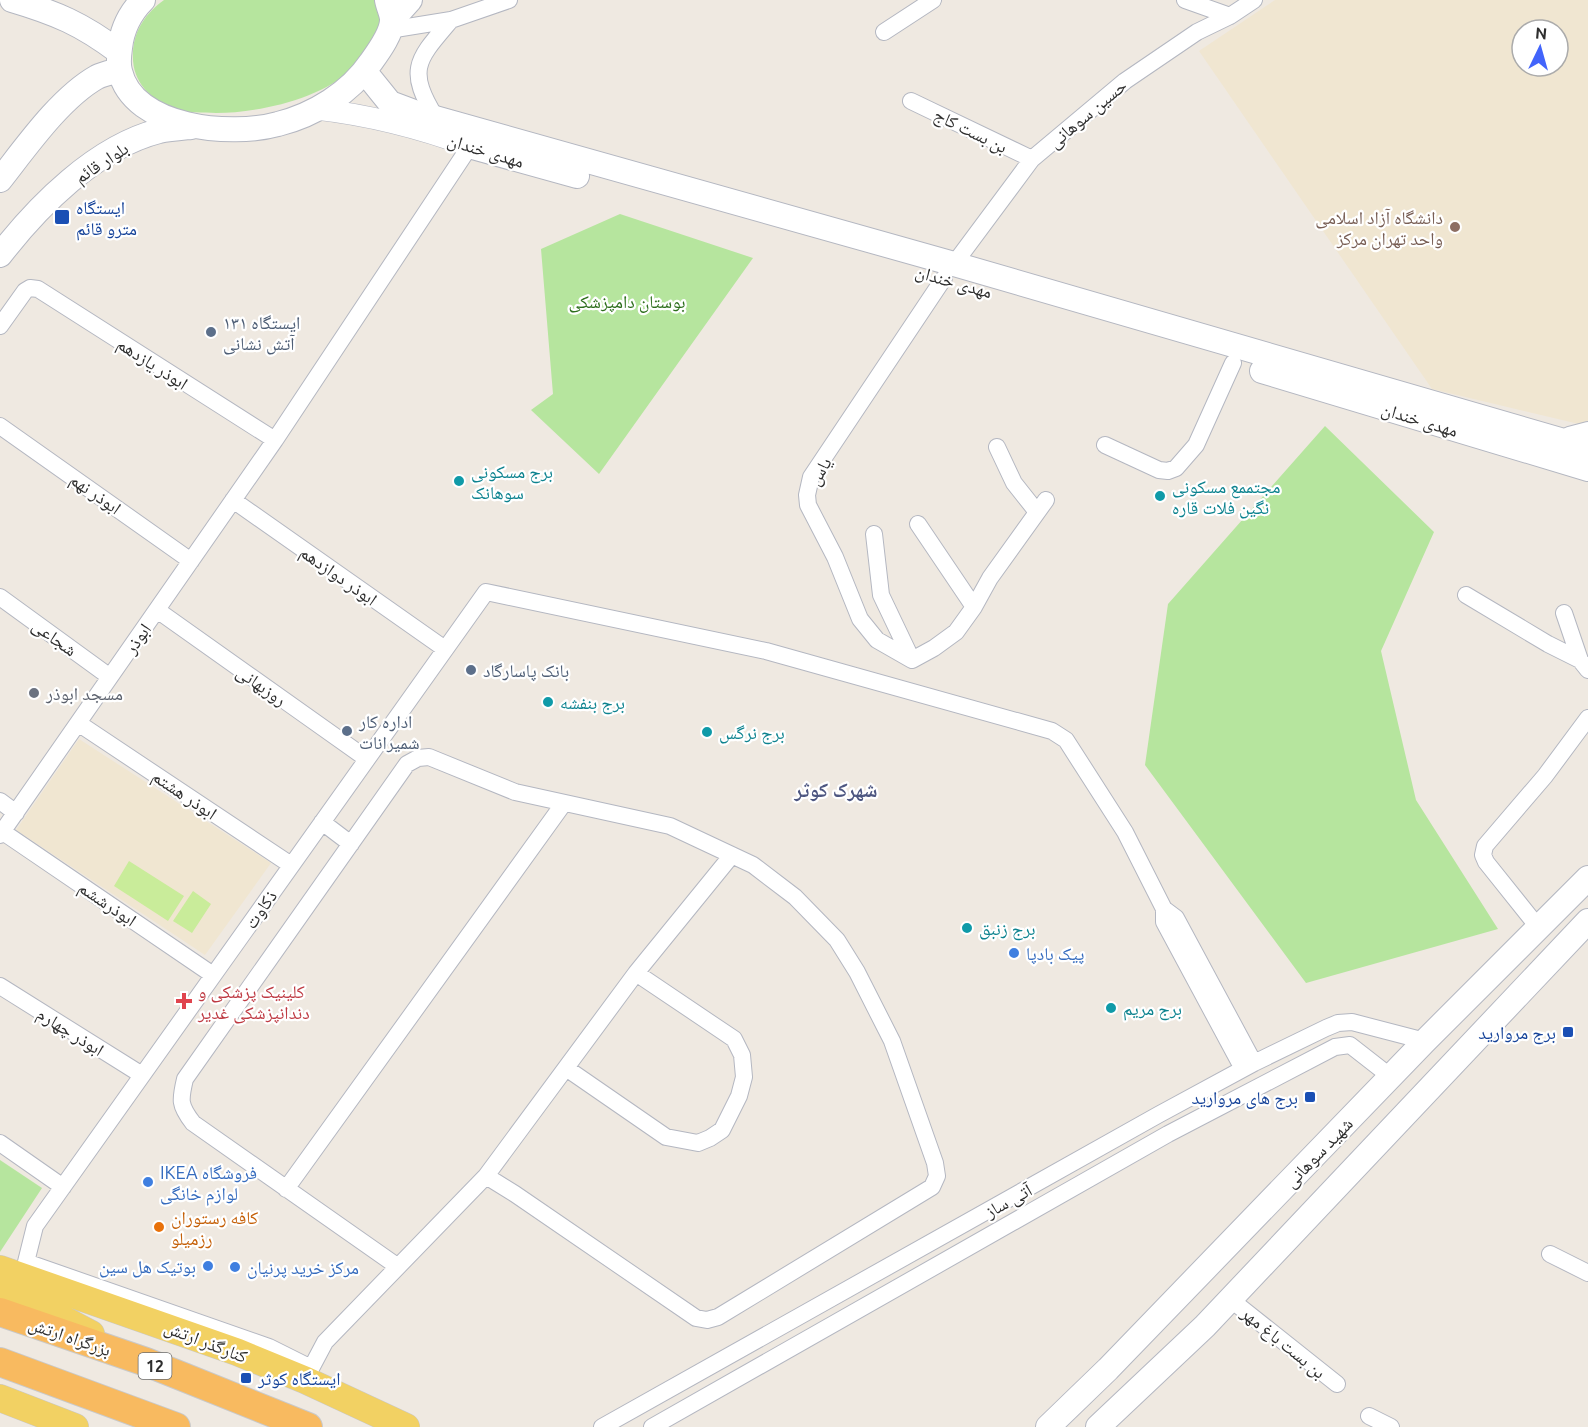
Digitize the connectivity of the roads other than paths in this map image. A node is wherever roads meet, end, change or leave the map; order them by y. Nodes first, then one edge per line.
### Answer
1 (12, 0) edge
2 (143, 0) edge
3 (410, 0) edge
4 (510, 0) edge
5 (933, 0) edge
6 (1185, 0) edge
7 (1254, 0) edge
8 (53, 5) edge
9 (1230, 16) junction
10 (389, 17) edge
11 (451, 20) junction
12 (884, 32) dead end
13 (119, 61) junction
14 (365, 72) junction
15 (911, 101) dead end
16 (316, 109) junction
17 (436, 118) junction
18 (196, 126) junction
19 (475, 139) junction
20 (1032, 159) junction
21 (0, 180) edge
22 (0, 255) edge
23 (949, 271) junction
24 (0, 326) edge
25 (1233, 363) junction
26 (0, 426) edge
27 (1588, 430) edge
28 (275, 440) junction
29 (1578, 441) edge
30 (1105, 445) dead end
31 (997, 447) dead end
32 (1588, 468) edge
33 (233, 500) junction
34 (918, 524) dead end
35 (874, 534) dead end
36 (191, 561) junction
37 (1466, 595) dead end
38 (0, 597) edge
39 (974, 607) junction
40 (157, 610) junction
41 (1564, 613) dead end
42 (445, 649) junction
43 (912, 660) junction
44 (1584, 665) edge
45 (110, 676) junction
46 (1588, 718) edge
47 (78, 723) junction
48 (367, 759) junction
49 (0, 801) edge
50 (564, 803) junction
51 (16, 813) junction
52 (322, 822) junction
53 (1, 833) edge
54 (351, 844) junction
55 (732, 855) junction
56 (291, 865) junction
57 (1588, 878) edge
58 (1588, 921) edge
59 (1538, 927) junction
60 (636, 973) junction
61 (213, 975) junction
62 (0, 986) edge
63 (1425, 1041) junction
64 (1248, 1066) junction
65 (566, 1068) junction
66 (142, 1075) junction
67 (1391, 1077) junction
68 (1158, 1115) junction
69 (1168, 1134) junction
70 (0, 1143) edge
71 (486, 1176) junction
72 (63, 1187) junction
73 (286, 1188) junction
74 (1550, 1254) dead end
75 (397, 1266) junction
76 (0, 1269) edge
77 (1588, 1273) edge
78 (0, 1286) edge
79 (1230, 1299) junction
80 (0, 1312) edge
81 (0, 1362) edge
82 (146, 1362) junction
83 (1108, 1369) junction
84 (308, 1374) junction
85 (1337, 1384) dead end
86 (1131, 1397) junction
87 (0, 1398) edge
88 (1369, 1416) dead end
89 (610, 1425) edge
90 (75, 1427) edge
91 (176, 1427) edge
92 (308, 1427) edge
93 (406, 1427) edge
94 (652, 1427) edge
95 (1048, 1427) edge
96 (1098, 1427) edge
97 (1391, 1427) edge

1 - 8 main road
2 - 13 main road
3 - 10 main road
4 - 11 street
5 - 12 street
6 - 9 street
7 - 9 street, حسین سوهانی
8 - 13 main road
9 - 20 street, حسین سوهانی
10 - 11 street
10 - 14 main road
11 - 17 street
13 - 18 main road
13 - 21 main road
14 - 16 main road
14 - 17 main road, مهدی خندان
15 - 20 street, بن بست کاج
16 - 18 main road
16 - 19 street, مهدی خندان
17 - 19 main road, مهدی خندان
18 - 22 main road, بلوار قائم
19 - 23 main road, مهدی خندان
19 - 28 street, ابوذر
20 - 23 street, حسین سوهانی
23 - 25 main road, مهدی خندان
23 - 29 main road, مهدی خندان
23 - 43 street, یاس
24 - 28 street, ابوذر یازدهم
25 - 30 street
25 - 32 main road, مهدی خندان
26 - 36 street, ابوذر نهم
27 - 29 street
28 - 33 street, ابوذر
31 - 39 street
33 - 36 street, ابوذر
33 - 42 street, ابوذر دوازدهم
34 - 39 street
35 - 43 street
36 - 40 street, ابوذر
37 - 44 street
38 - 45 street, شجاعی
39 - 43 street
40 - 45 street, ابوذر
40 - 48 street, روزبهانی
41 - 44 street
42 - 48 street, ذکاوت
42 - 64 street, ذکاوت
45 - 47 street, ابوذر
46 - 59 street
47 - 51 street, ابوذر
47 - 56 street, ابوذر هشتم
48 - 52 street, ذکاوت
49 - 51 street
50 - 54 street
50 - 55 street
50 - 73 street
51 - 53 street, ابوذر
52 - 54 street
52 - 56 street, ذکاوت
53 - 61 street, ابوذرششم
54 - 73 street
55 - 60 street
55 - 71 street
56 - 61 street, ذکاوت
57 - 59 main road, شهید سوهانی
58 - 79 main road, شهید سوهانی
59 - 63 main road, شهید سوهانی
60 - 65 street
60 - 65 street
61 - 66 street, ذکاوت
62 - 66 street, ابوذر چهارم
63 - 64 street, آتی ساز
63 - 67 main road, شهید سوهانی
64 - 68 street, آتی ساز
65 - 71 street
66 - 72 street, ذکاوت
67 - 69 street, آتی ساز
67 - 83 main road, شهید سوهانی
68 - 69 street
68 - 89 street, آتی ساز
69 - 94 street, آتی ساز
70 - 72 street
71 - 75 street
72 - 84 street, ذکاوت
73 - 75 street
74 - 77 street
75 - 84 street
76 - 84 main road, کنارگذر ارتش
78 - 82 main road
79 - 85 street, بن بست باغ مهر
79 - 86 main road, شهید سوهانی
80 - 82 highway, بزرگراه ارتش / 12
81 - 91 highway
82 - 92 highway, بزرگراه ارتش / 12
83 - 86 main road
83 - 95 main road, شهید سوهانی
84 - 93 main road, کنارگذر ارتش
86 - 96 main road, شهید سوهانی
87 - 90 main road
88 - 97 street

